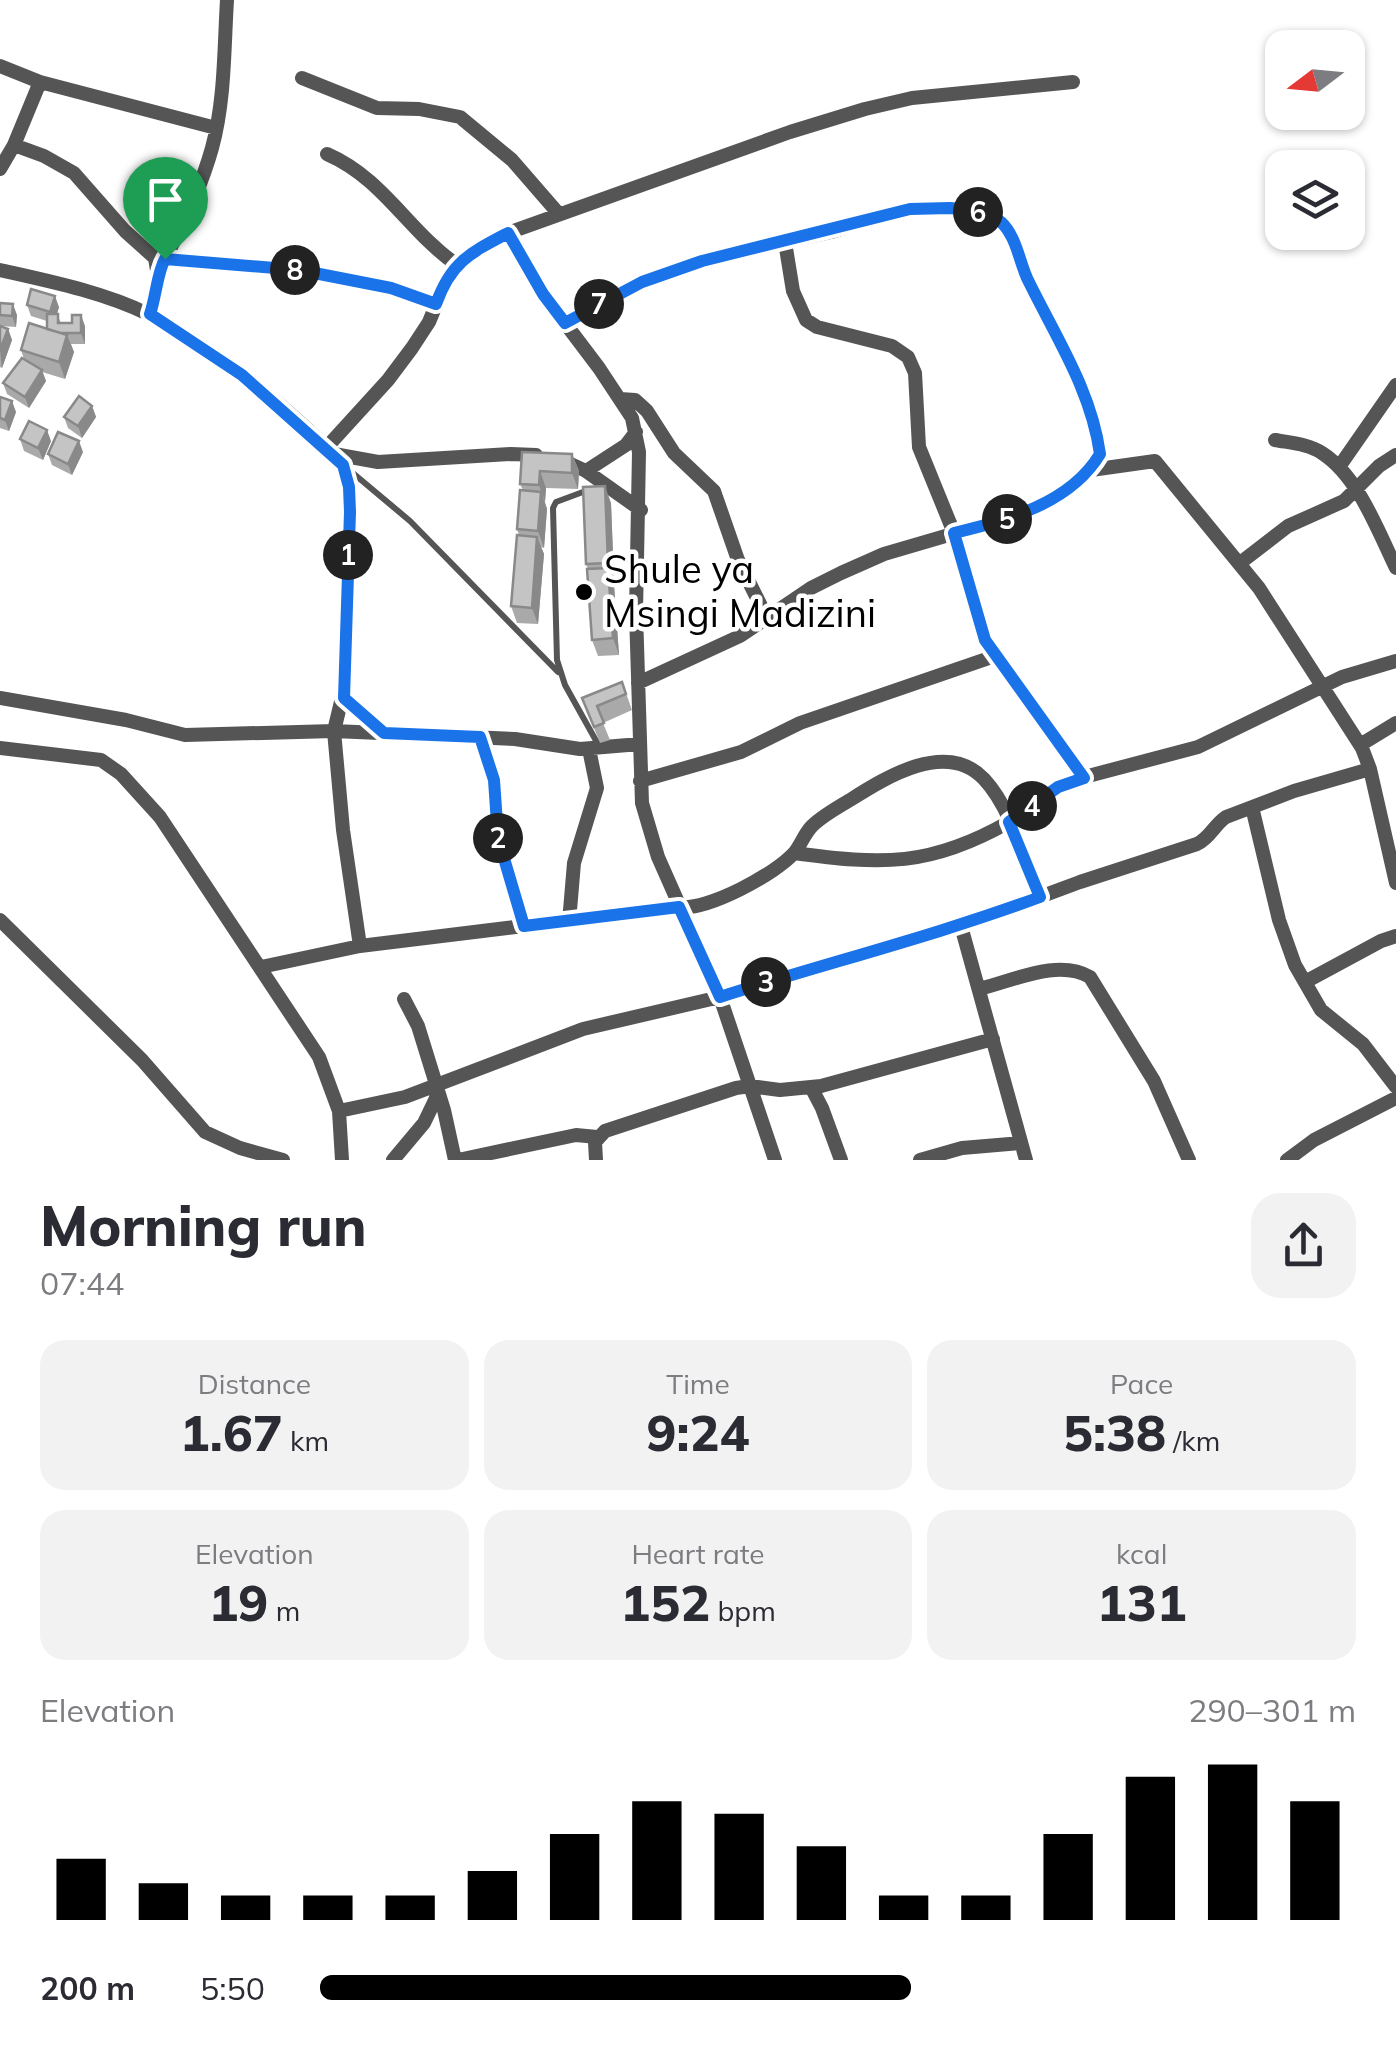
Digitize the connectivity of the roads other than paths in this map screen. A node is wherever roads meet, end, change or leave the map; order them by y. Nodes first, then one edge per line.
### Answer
1 (227, 0) edge
2 (0, 66) edge
3 (302, 78) dead end
4 (40, 82) junction
5 (1073, 82) dead end
6 (216, 128) junction
7 (14, 145) junction
8 (326, 154) dead end
9 (0, 169) edge
10 (558, 213) junction
11 (508, 233) junction
12 (784, 242) junction
13 (162, 264) junction
14 (457, 265) junction
15 (0, 270) edge
16 (436, 304) junction
17 (150, 314) junction
18 (565, 323) junction
19 (1396, 385) edge
20 (620, 399) junction
21 (636, 432) junction
22 (1276, 440) dead end
23 (334, 455) junction
24 (1396, 455) edge
25 (1339, 467) junction
26 (1090, 470) junction
27 (586, 471) junction
28 (604, 484) junction
29 (1354, 488) junction
30 (640, 510) junction
31 (954, 533) junction
32 (1240, 563) junction
33 (1396, 568) edge
34 (768, 620) junction
35 (995, 656) junction
36 (1396, 660) edge
37 (560, 674) junction
38 (638, 683) junction
39 (1321, 688) junction
40 (0, 698) edge
41 (344, 698) junction
42 (1396, 723) edge
43 (334, 731) junction
44 (384, 733) junction
45 (480, 737) junction
46 (640, 744) junction
47 (1360, 745) junction
48 (0, 748) edge
49 (594, 748) junction
50 (1370, 769) junction
51 (1084, 778) junction
52 (640, 781) junction
53 (1252, 807) junction
54 (1009, 822) junction
55 (794, 853) junction
56 (1396, 883) edge
57 (1040, 897) junction
58 (679, 907) junction
59 (0, 920) edge
60 (569, 922) junction
61 (524, 926) junction
62 (961, 926) junction
63 (1396, 936) edge
64 (360, 946) junction
65 (261, 967) junction
66 (1305, 982) junction
67 (980, 990) junction
68 (720, 997) junction
69 (404, 999) dead end
70 (994, 1039) junction
71 (750, 1086) junction
72 (811, 1087) junction
73 (1396, 1087) edge
74 (436, 1090) junction
75 (1396, 1098) edge
76 (339, 1111) junction
77 (597, 1137) junction
78 (1021, 1142) junction
79 (265, 1158) edge
80 (284, 1160) edge
81 (342, 1160) edge
82 (393, 1160) edge
83 (456, 1160) edge
84 (596, 1160) edge
85 (775, 1160) edge
86 (842, 1160) edge
87 (920, 1160) edge
88 (1026, 1160) edge
89 (1189, 1160) edge
90 (1287, 1160) edge

1 - 6 street
2 - 4 street
3 - 10 street
4 - 6 street
4 - 7 street
5 - 10 street
6 - 13 street
7 - 9 street
7 - 13 street
8 - 14 street
10 - 11 street
11 - 14 street
11 - 18 street
12 - 18 street
12 - 26 street
12 - 31 street
13 - 16 street
13 - 17 street
14 - 16 street
15 - 17 street
16 - 23 street
17 - 23 street
18 - 20 street
19 - 25 street
20 - 21 street
20 - 34 street
21 - 27 street
21 - 30 street
22 - 25 street
23 - 27 street
23 - 37 lane
23 - 41 street
24 - 29 street
25 - 29 street
26 - 31 street
26 - 32 street
27 - 28 street
28 - 30 street
28 - 37 lane
29 - 32 street
29 - 33 street
30 - 38 street
31 - 34 street
31 - 35 street
32 - 39 street
34 - 38 street
35 - 51 street
35 - 52 street
36 - 39 street
37 - 49 lane
38 - 46 street
39 - 47 street
39 - 51 street
40 - 43 street
41 - 43 street
41 - 44 street
42 - 47 street
43 - 44 street
43 - 64 street
44 - 45 street
45 - 49 street
45 - 61 street
46 - 49 street
46 - 52 street
47 - 50 street
48 - 65 street
49 - 60 street
50 - 53 street
50 - 56 street
51 - 54 street
52 - 58 street
53 - 57 street
53 - 66 street
54 - 55 street
54 - 55 street
54 - 57 street
55 - 58 street
57 - 62 street
58 - 60 street
58 - 68 street
59 - 79 street
60 - 61 street
61 - 64 street
62 - 67 street
62 - 68 street
63 - 66 street
64 - 65 street
65 - 76 street
66 - 73 street
67 - 70 street
67 - 89 street
68 - 71 street
68 - 74 street
69 - 74 street
70 - 72 street
70 - 78 street
71 - 72 street
71 - 77 street
71 - 85 street
72 - 86 street
74 - 76 street
74 - 82 street
74 - 83 street
75 - 90 street
76 - 81 street
77 - 83 street
77 - 84 street
78 - 87 street
78 - 88 street
79 - 80 street

